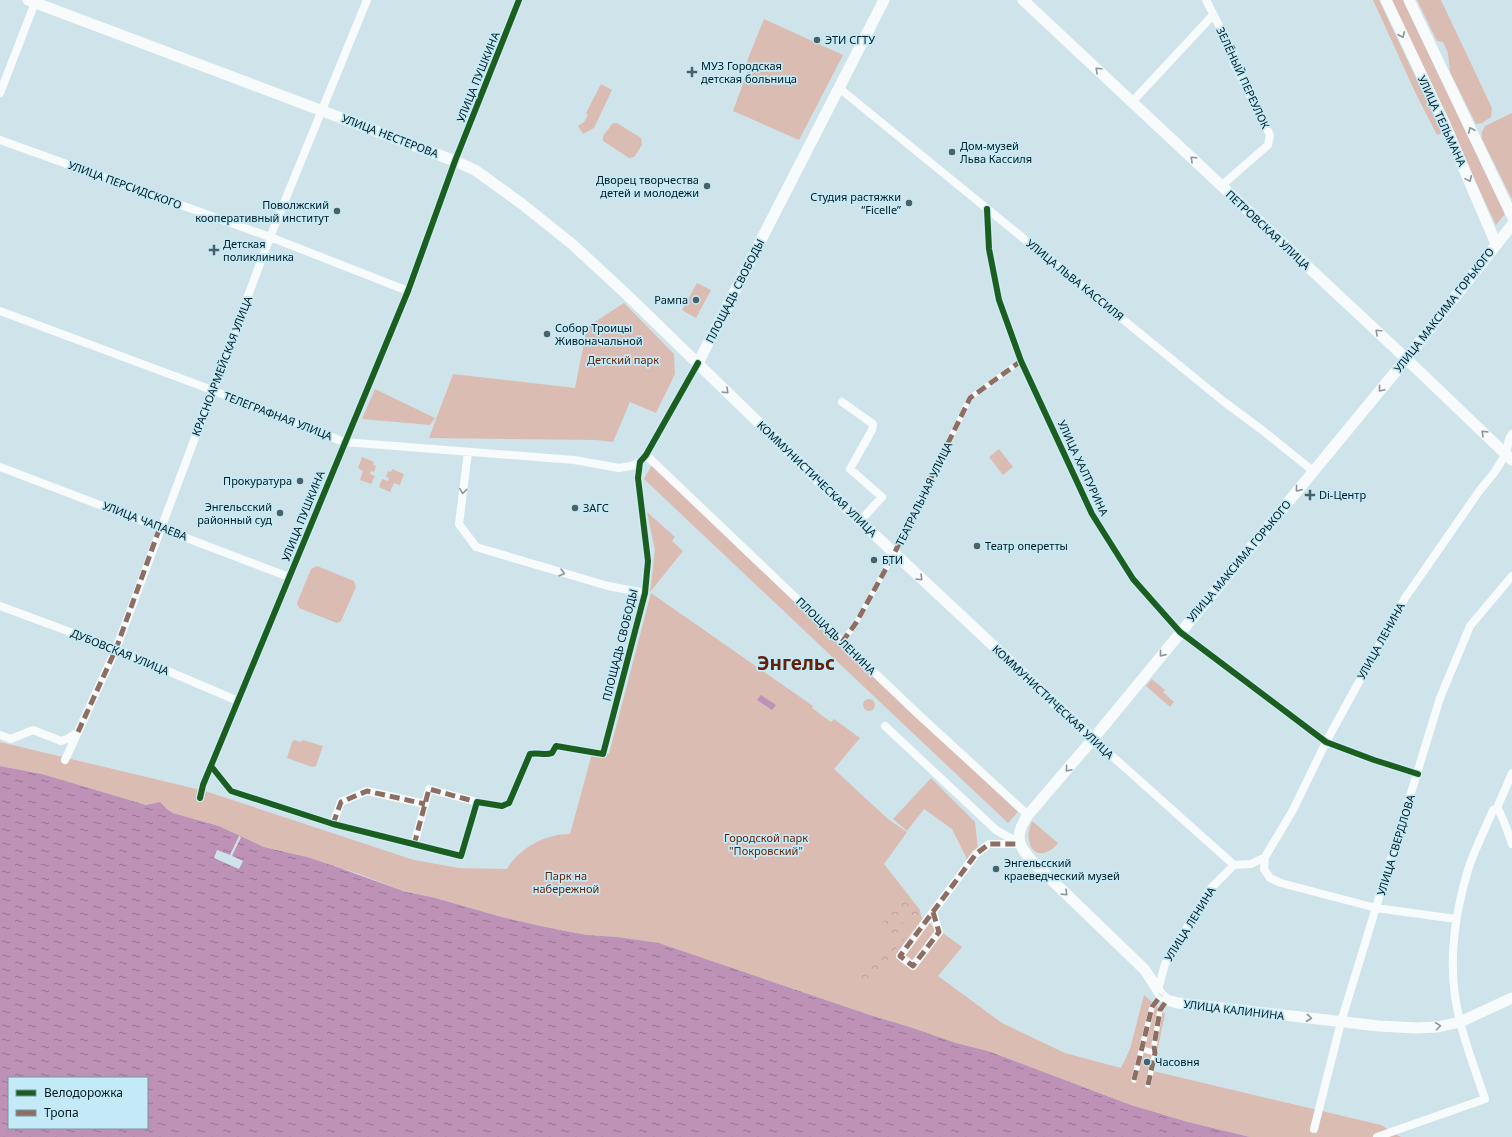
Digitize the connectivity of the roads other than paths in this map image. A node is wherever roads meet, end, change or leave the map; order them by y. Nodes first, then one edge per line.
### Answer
1 (367, 0) edge
2 (519, 0) edge
3 (884, 0) edge
4 (1023, 0) edge
5 (1206, 0) edge
6 (1386, 0) edge
7 (1409, 0) edge
8 (33, 1) edge
9 (1213, 15) junction
10 (839, 88) junction
11 (0, 93) edge
12 (1132, 102) junction
13 (322, 110) junction
14 (0, 140) edge
15 (455, 161) junction
16 (1221, 186) junction
17 (987, 208) junction
18 (1512, 216) edge
19 (1512, 225) edge
20 (270, 237) junction
21 (1496, 244) junction
22 (408, 291) junction
23 (0, 311) edge
24 (1406, 359) junction
25 (1021, 361) junction
26 (698, 364) junction
27 (212, 390) junction
28 (842, 402) dead end
29 (1512, 434) edge
30 (344, 442) junction
31 (468, 452) junction
32 (646, 455) junction
33 (1509, 457) edge
34 (640, 462) junction
35 (0, 467) edge
36 (1313, 471) junction
37 (860, 521) junction
38 (160, 527) junction
39 (894, 554) junction
40 (1512, 576) edge
41 (289, 577) junction
42 (645, 593) junction
43 (0, 606) edge
44 (1180, 632) junction
45 (842, 642) junction
46 (116, 649) junction
47 (238, 701) junction
48 (885, 726) dead end
49 (78, 732) junction
50 (0, 735) edge
51 (1093, 739) junction
52 (1326, 742) junction
53 (64, 760) dead end
54 (211, 766) junction
55 (1512, 773) edge
56 (1418, 774) junction
57 (200, 798) dead end
58 (477, 802) junction
59 (425, 804) junction
60 (1497, 808) junction
61 (1028, 815) junction
62 (334, 824) junction
63 (1019, 844) junction
64 (1512, 844) edge
65 (414, 845) junction
66 (1265, 857) junction
67 (1234, 865) junction
68 (1376, 908) junction
69 (933, 912) junction
70 (1456, 919) junction
71 (1162, 995) junction
72 (1512, 998) edge
73 (1341, 1022) junction
74 (1460, 1022) junction
75 (1142, 1049) junction
76 (1155, 1053) junction
77 (1134, 1080) dead end
78 (1148, 1085) dead end
79 (1314, 1130) dead end
80 (1377, 1137) edge

1 - 13 street, КРАСНОАРМЕЙСКАЯ УЛИЦА
2 - 15 street, УЛИЦА ПУШКИНА
3 - 10 main road, ПЛОЩАДЬ СВОБОДЫ
12 -> 4 main road, ПЕТРОВСКАЯ УЛИЦА
5 - 9 street, ЗЕЛЁНЫЙ ПЕРЕУЛОК
6 -> 21 main road, УЛИЦА ТЕЛЬМАНА
18 -> 7 main road, УЛИЦА ТЕЛЬМАНА
8 - 11 street
8 - 13 main road, УЛИЦА НЕСТЕРОВА
9 - 12 street
9 - 16 street, ЗЕЛЁНЫЙ ПЕРЕУЛОК
10 - 17 street, УЛИЦА ЛЬВА КАССИЛЯ
10 - 26 main road, ПЛОЩАДЬ СВОБОДЫ
16 -> 12 main road, ПЕТРОВСКАЯ УЛИЦА
13 - 15 main road, УЛИЦА НЕСТЕРОВА
13 - 20 street, КРАСНОАРМЕЙСКАЯ УЛИЦА
14 - 20 street, УЛИЦА ПЕРСИДСКОГО
15 - 22 street, УЛИЦА ПУШКИНА
15 - 26 main road, УЛИЦА НЕСТЕРОВА
24 -> 16 main road, ПЕТРОВСКАЯ УЛИЦА
17 - 25 street, УЛИЦА ХАЛТУРИНА
17 - 36 street, УЛИЦА ЛЬВА КАССИЛЯ
19 - 21 main road, УЛИЦА МАКСИМА ГОРЬКОГО
20 - 22 street, УЛИЦА ПЕРСИДСКОГО
20 - 27 street, КРАСНОАРМЕЙСКАЯ УЛИЦА
21 - 24 main road, УЛИЦА МАКСИМА ГОРЬКОГО
22 - 30 street, УЛИЦА ПУШКИНА
23 - 27 street, ТЕЛЕГРАФНАЯ УЛИЦА
33 -> 24 main road, ПЕТРОВСКАЯ УЛИЦА
24 -> 36 main road, УЛИЦА МАКСИМА ГОРЬКОГО
25 - 39 street, ТЕАТРАЛЬНАЯ УЛИЦА
25 - 44 street, УЛИЦА ХАЛТУРИНА
26 - 32 street, ПЛОЩАДЬ СВОБОДЫ
26 -> 37 main road, КОММУНИСТИЧЕСКАЯ УЛИЦА
27 - 30 street, ТЕЛЕГРАФНАЯ УЛИЦА
27 - 38 street, КРАСНОАРМЕЙСКАЯ УЛИЦА
28 - 37 street
29 - 33 street, УЛИЦА ЛЕНИНА
30 - 31 street, ТЕЛЕГРАФНАЯ УЛИЦА
30 - 41 street, УЛИЦА ПУШКИНА
31 - 34 street, ТЕЛЕГРАФНАЯ УЛИЦА
31 -> 42 street, ПЛОЩАДЬ СВОБОДЫ
32 - 34 street, ПЛОЩАДЬ СВОБОДЫ
32 - 45 street, ПЛОЩАДЬ ЛЕНИНА
33 - 52 street, УЛИЦА ЛЕНИНА
34 - 42 street, ПЛОЩАДЬ СВОБОДЫ
35 - 38 street, УЛИЦА ЧАПАЕВА
36 -> 44 main road, УЛИЦА МАКСИМА ГОРЬКОГО
37 - 39 main road, КОММУНИСТИЧЕСКАЯ УЛИЦА
38 - 41 street, УЛИЦА ЧАПАЕВА
38 - 46 street, КРАСНОАРМЕЙСКАЯ УЛИЦА
39 - 45 street, ТЕАТРАЛЬНАЯ УЛИЦА
39 -> 51 main road, КОММУНИСТИЧЕСКАЯ УЛИЦА
40 - 56 street, УЛИЦА СВЕРДЛОВА
41 - 47 street, УЛИЦА ПУШКИНА
42 - 58 street, ПЛОЩАДЬ СВОБОДЫ
43 - 46 street, ДУБОВСКАЯ УЛИЦА
44 -> 51 main road, УЛИЦА МАКСИМА ГОРЬКОГО
44 - 52 street, УЛИЦА ХАЛТУРИНА
45 - 61 street, ПЛОЩАДЬ ЛЕНИНА
46 - 47 street, ДУБОВСКАЯ УЛИЦА
46 - 49 street, КРАСНОАРМЕЙСКАЯ УЛИЦА
47 - 54 street, УЛИЦА ПУШКИНА
48 - 63 street
49 - 50 street
49 - 53 street, КРАСНОАРМЕЙСКАЯ УЛИЦА
51 -> 61 main road, УЛИЦА МАКСИМА ГОРЬКОГО
51 - 67 street, КОММУНИСТИЧЕСКАЯ УЛИЦА
52 - 56 street, УЛИЦА ХАЛТУРИНА
52 - 66 street, УЛИЦА ЛЕНИНА
54 - 57 street, УЛИЦА ПУШКИНА
54 - 62 street
55 - 60 street
56 - 68 street, УЛИЦА СВЕРДЛОВА
58 - 59 street
58 - 65 street
59 - 62 street
59 - 65 street
60 - 64 street
60 - 70 street
61 - 63 main road, УЛИЦА МАКСИМА ГОРЬКОГО
62 - 65 street
63 - 69 street
63 -> 71 main road
66 - 67 street
66 - 68 street
67 - 71 street, УЛИЦА ЛЕНИНА
68 - 70 street
68 - 73 street, УЛИЦА СВЕРДЛОВА
69 - 69 street
70 - 74 street
71 -> 73 main road, УЛИЦА КАЛИНИНА
71 - 75 street
71 - 76 street, УЛИЦА ЛЕНИНА
72 - 74 main road, УЛИЦА КАЛИНИНА
73 -> 74 main road, УЛИЦА КАЛИНИНА
73 - 79 street, УЛИЦА СВЕРДЛОВА
74 - 80 street
75 - 76 street
75 - 77 street
76 - 78 street, УЛИЦА ЛЕНИНА

